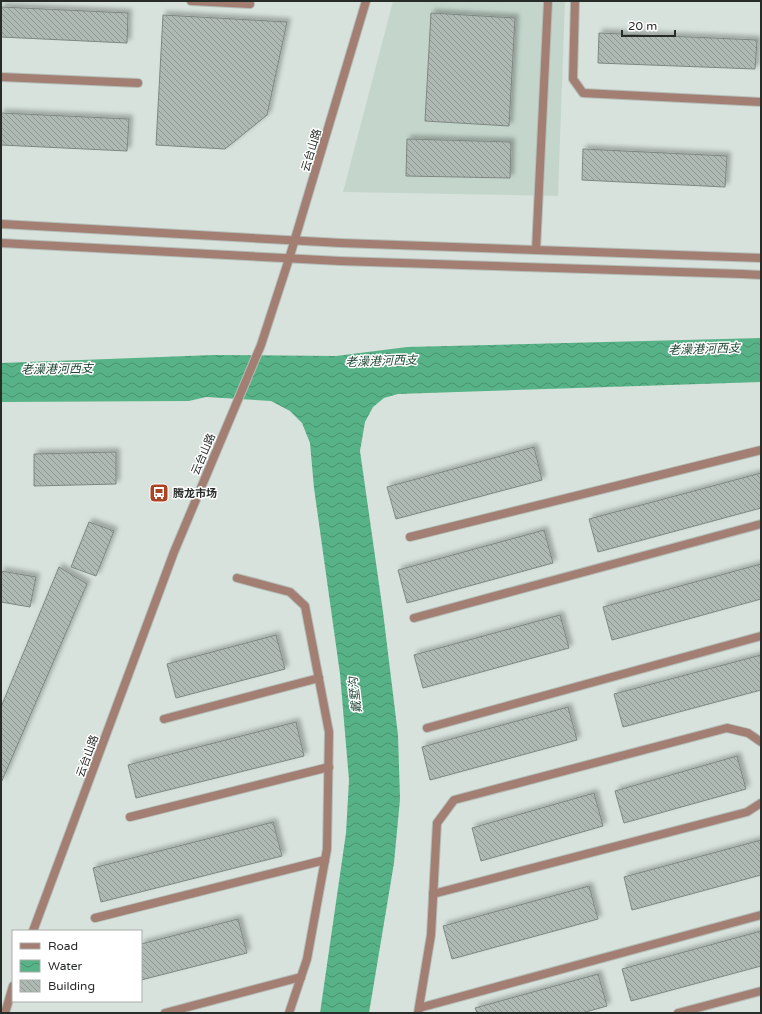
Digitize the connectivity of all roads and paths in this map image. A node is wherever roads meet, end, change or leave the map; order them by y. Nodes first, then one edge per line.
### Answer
1 (191, 1) edge
2 (366, 1) edge
3 (548, 1) edge
4 (576, 1) edge
5 (250, 4) dead end
6 (1, 78) edge
7 (138, 83) dead end
8 (761, 102) edge
9 (1, 224) edge
10 (295, 241) junction
11 (1, 243) edge
12 (536, 250) junction
13 (761, 258) edge
14 (289, 259) junction
15 (761, 275) edge
16 (761, 450) edge
17 (761, 524) edge
18 (410, 537) dead end
19 (237, 578) dead end
20 (414, 618) dead end
21 (761, 636) edge
22 (319, 678) junction
23 (164, 719) dead end
24 (427, 728) dead end
25 (761, 742) edge
26 (329, 766) junction
27 (761, 804) edge
28 (130, 817) dead end
29 (325, 860) junction
30 (433, 894) junction
31 (761, 915) edge
32 (94, 918) dead end
33 (33, 930) edge
34 (301, 977) junction
35 (12, 989) edge
36 (761, 991) edge
37 (419, 1010) edge
38 (5, 1013) edge
39 (165, 1013) edge
40 (289, 1013) edge
41 (678, 1013) edge

1 - 5 street
2 - 10 street, 云台山路
3 - 12 street
4 - 8 street
6 - 7 street
9 - 10 street
10 - 12 street
10 - 14 street, 云台山路
11 - 14 street
12 - 13 street
14 - 15 street
14 - 33 street, 云台山路
16 - 18 street
17 - 20 street
19 - 22 street
21 - 24 street
22 - 23 street
22 - 26 street
25 - 30 street
26 - 28 street
26 - 29 street
27 - 30 street
29 - 32 street
29 - 34 street
30 - 37 street
31 - 37 street
34 - 39 street
34 - 40 street
35 - 38 street
36 - 41 street

